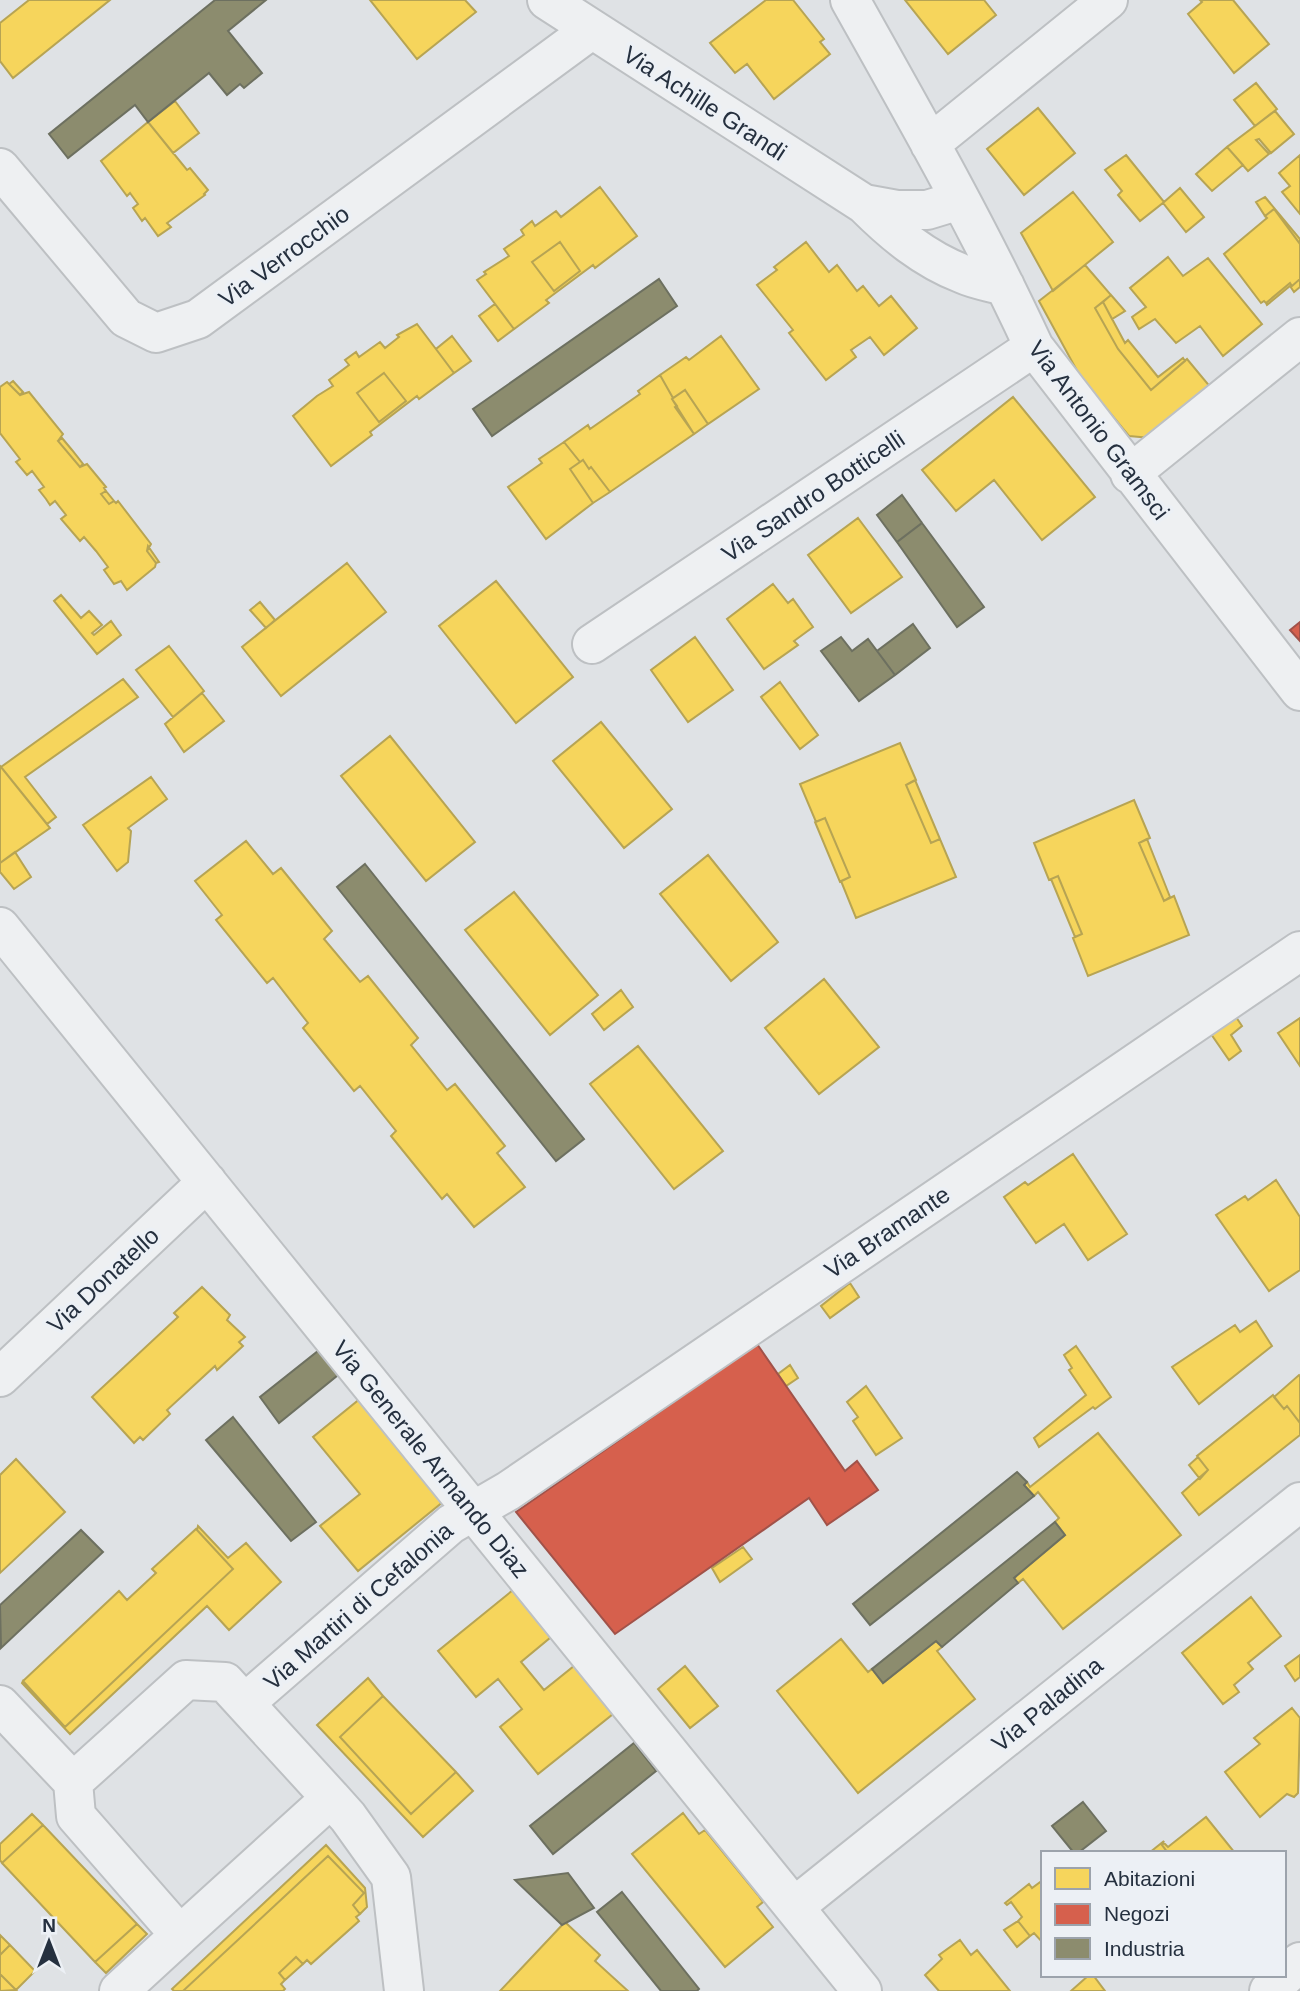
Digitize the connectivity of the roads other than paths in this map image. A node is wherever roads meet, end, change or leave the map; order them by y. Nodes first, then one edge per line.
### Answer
1 (547, 0) edge
2 (850, 0) edge
3 (1108, 0) edge
4 (591, 30) junction
5 (930, 144) junction
6 (0, 168) edge
7 (960, 200) junction
8 (864, 204) junction
9 (1005, 286) junction
10 (1300, 337) edge
11 (1034, 347) junction
12 (1130, 474) junction
13 (592, 644) dead end
14 (1300, 691) edge
15 (0, 927) edge
16 (1300, 951) edge
17 (206, 1182) junction
18 (0, 1377) edge
19 (1300, 1502) edge
20 (473, 1511) junction
21 (244, 1703) junction
22 (0, 1705) edge
23 (73, 1782) junction
24 (331, 1798) junction
25 (794, 1906) junction
26 (180, 1935) junction
27 (1300, 1962) edge
28 (1286, 1975) edge
29 (1284, 1977) edge
30 (119, 1991) edge
31 (404, 1991) edge
32 (862, 1991) edge
33 (1269, 1991) edge

1 - 4 street, Via Achille Grandi
2 - 5 street, Via Antonio Gramsci
3 - 5 street
4 - 6 street, Via Verrocchio
4 - 8 street, Via Achille Grandi
5 - 7 street, Via Antonio Gramsci
7 - 8 street, Via Achille Grandi
7 - 9 street, Via Antonio Gramsci
8 - 9 street, Via Achille Grandi
9 - 11 street, Via Antonio Gramsci
10 - 12 street
11 - 12 street, Via Antonio Gramsci
11 - 13 street, Via Sandro Botticelli
12 - 14 street, Via Antonio Gramsci
15 - 17 street, Via Generale Armando Diaz
16 - 20 street, Via Bramante
17 - 18 street, Via Donatello
17 - 20 street, Via Generale Armando Diaz
19 - 25 street, Via Paladina
20 - 21 street, Via Martiri di Cefalonia
20 - 25 street, Via Generale Armando Diaz
21 - 23 street
21 - 24 street
22 - 23 street
23 - 26 street
24 - 26 street
24 - 31 street
25 - 32 street, Via Generale Armando Diaz
26 - 30 street
27 - 28 street
29 - 33 street

